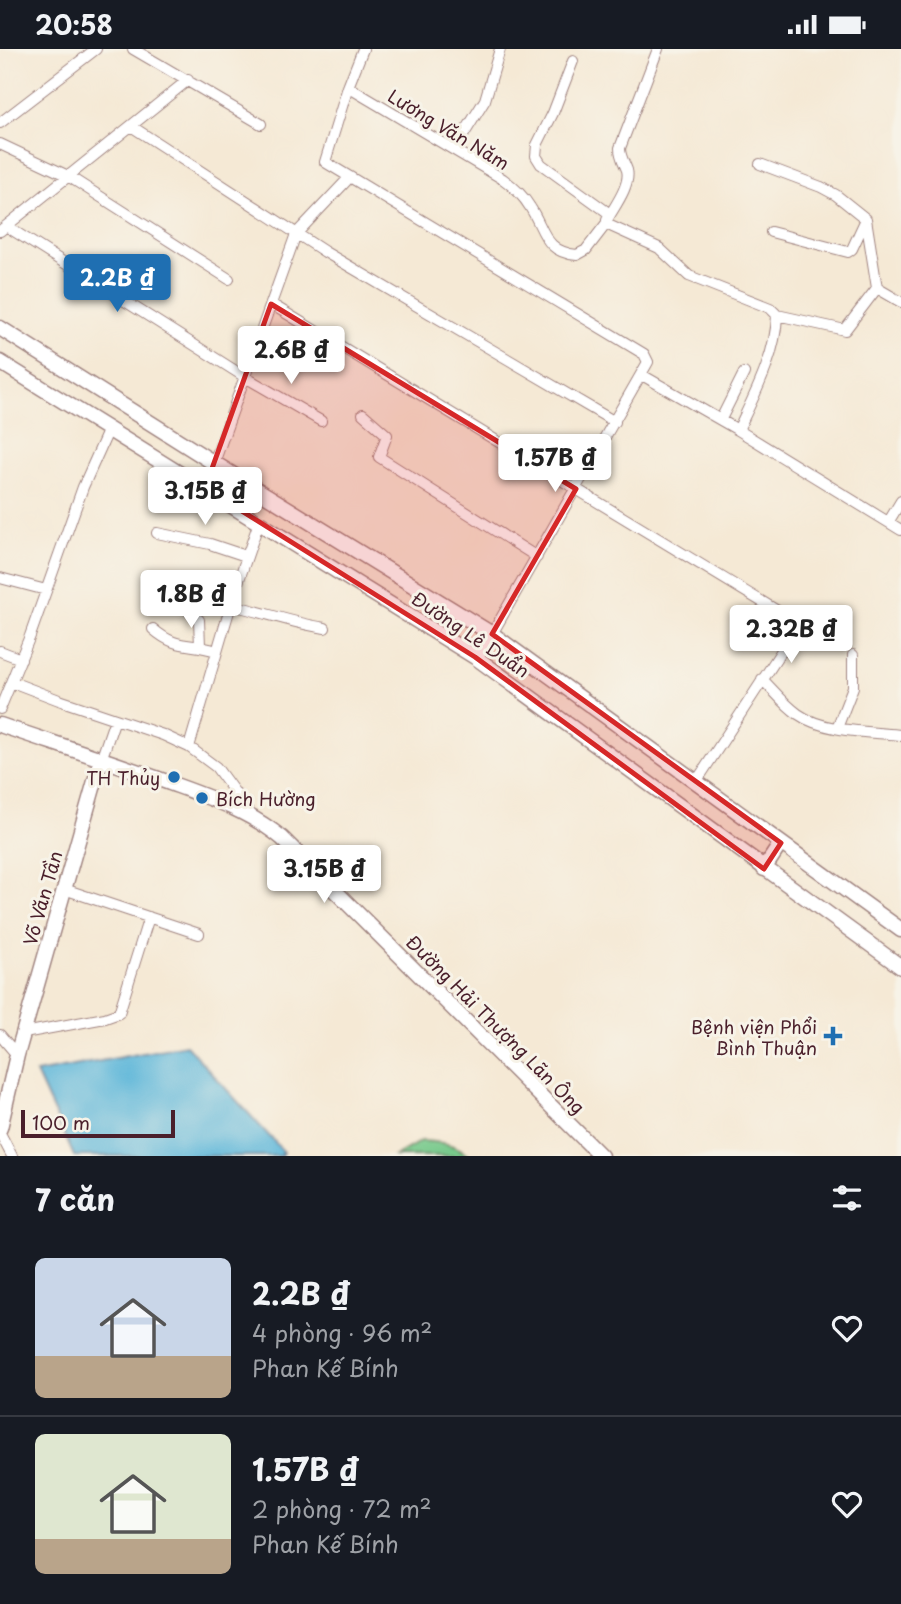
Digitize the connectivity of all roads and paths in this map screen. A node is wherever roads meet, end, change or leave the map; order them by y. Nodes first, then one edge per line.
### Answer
1 (96, 49) edge
2 (133, 49) edge
3 (363, 49) edge
4 (500, 49) edge
5 (659, 49) edge
6 (150, 53) edge
7 (573, 61) dead end
8 (188, 80) junction
9 (348, 87) junction
10 (0, 123) edge
11 (261, 124) dead end
12 (131, 126) junction
13 (0, 144) edge
14 (454, 150) junction
15 (760, 164) dead end
16 (68, 176) junction
17 (350, 177) junction
18 (608, 219) junction
19 (866, 219) junction
20 (3, 229) edge
21 (771, 232) dead end
22 (296, 234) junction
23 (229, 279) dead end
24 (877, 288) junction
25 (901, 302) edge
26 (271, 304) junction
27 (777, 315) junction
28 (0, 328) edge
29 (0, 362) edge
30 (744, 373) dead end
31 (642, 375) junction
32 (245, 377) junction
33 (363, 414) dead end
34 (721, 419) junction
35 (321, 421) dead end
36 (615, 422) junction
37 (109, 429) junction
38 (738, 430) junction
39 (214, 463) junction
40 (205, 488) junction
41 (576, 489) junction
42 (901, 501) edge
43 (889, 521) junction
44 (259, 522) junction
45 (901, 530) edge
46 (157, 533) dead end
47 (246, 556) junction
48 (537, 557) junction
49 (0, 577) edge
50 (46, 590) junction
51 (231, 605) junction
52 (190, 612) dead end
53 (325, 628) dead end
54 (153, 629) dead end
55 (492, 633) junction
56 (200, 646) junction
57 (0, 651) edge
58 (216, 651) junction
59 (853, 655) dead end
60 (475, 657) junction
61 (22, 659) junction
62 (762, 680) junction
63 (12, 682) junction
64 (0, 709) edge
65 (115, 719) junction
66 (0, 725) edge
67 (837, 727) junction
68 (901, 735) edge
69 (190, 747) junction
70 (101, 760) junction
71 (696, 782) junction
72 (253, 816) junction
73 (781, 843) junction
74 (764, 869) junction
75 (64, 889) junction
76 (149, 917) junction
77 (901, 930) edge
78 (199, 934) dead end
79 (901, 967) edge
80 (24, 1033) junction
81 (0, 1035) edge
82 (18, 1055) junction
83 (0, 1131) edge
84 (12, 1156) edge
85 (601, 1156) edge

1 - 10 street
2 - 6 street
3 - 9 street
4 - 14 street
5 - 18 street
6 - 8 street
7 - 18 street
8 - 11 street
8 - 12 street
9 - 14 street, Lương Văn Năm
9 - 17 street
12 - 16 street
12 - 22 street
13 - 16 street
14 - 18 street, Lương Văn Năm
15 - 19 street
16 - 20 street
16 - 23 street
17 - 22 street
17 - 31 street
18 - 27 street
19 - 21 street
19 - 24 street
20 - 32 street
22 - 26 street
22 - 36 street
24 - 25 street
24 - 27 street
26 - 32 street
26 - 41 street
27 - 38 street
28 - 39 main road, Đường Lê Duẩn
29 - 37 main road, Đường Lê Duẩn
30 - 34 street
31 - 34 street
31 - 36 street
32 - 35 street
32 - 39 street
33 - 48 street
34 - 38 street
36 - 41 street
37 - 40 main road, Đường Lê Duẩn
37 - 50 street
38 - 43 street
39 - 40 street
39 - 55 main road, Đường Lê Duẩn
40 - 44 main road, Đường Lê Duẩn
41 - 48 street
41 - 62 street
42 - 43 street
43 - 45 street
44 - 47 street
44 - 60 main road, Đường Lê Duẩn
46 - 47 street
47 - 51 street
48 - 55 street
49 - 50 street
50 - 61 street
51 - 53 street
51 - 58 street
52 - 56 street
54 - 56 street
55 - 60 main road
55 - 71 main road, Đường Lê Duẩn
56 - 58 street
57 - 61 street
58 - 69 street
59 - 67 street
60 - 74 main road, Đường Lê Duẩn
61 - 63 street
62 - 67 street
62 - 71 street
63 - 64 street
63 - 65 street
65 - 69 street
65 - 70 street
66 - 70 main road, Đường Hải Thượng Lãn Ông
67 - 68 street
69 - 72 street
70 - 72 main road, Đường Hải Thượng Lãn Ông
70 - 75 main road, Võ Văn Tần
71 - 73 main road, Đường Lê Duẩn
72 - 85 main road, Đường Hải Thượng Lãn Ông
73 - 74 main road
73 - 77 main road, Đường Lê Duẩn
74 - 79 main road, Đường Lê Duẩn
75 - 76 street
75 - 80 main road, Võ Văn Tần
76 - 78 street
76 - 80 street
80 - 82 main road, Võ Văn Tần
81 - 82 street
82 - 83 main road, Võ Văn Tần
83 - 84 street

